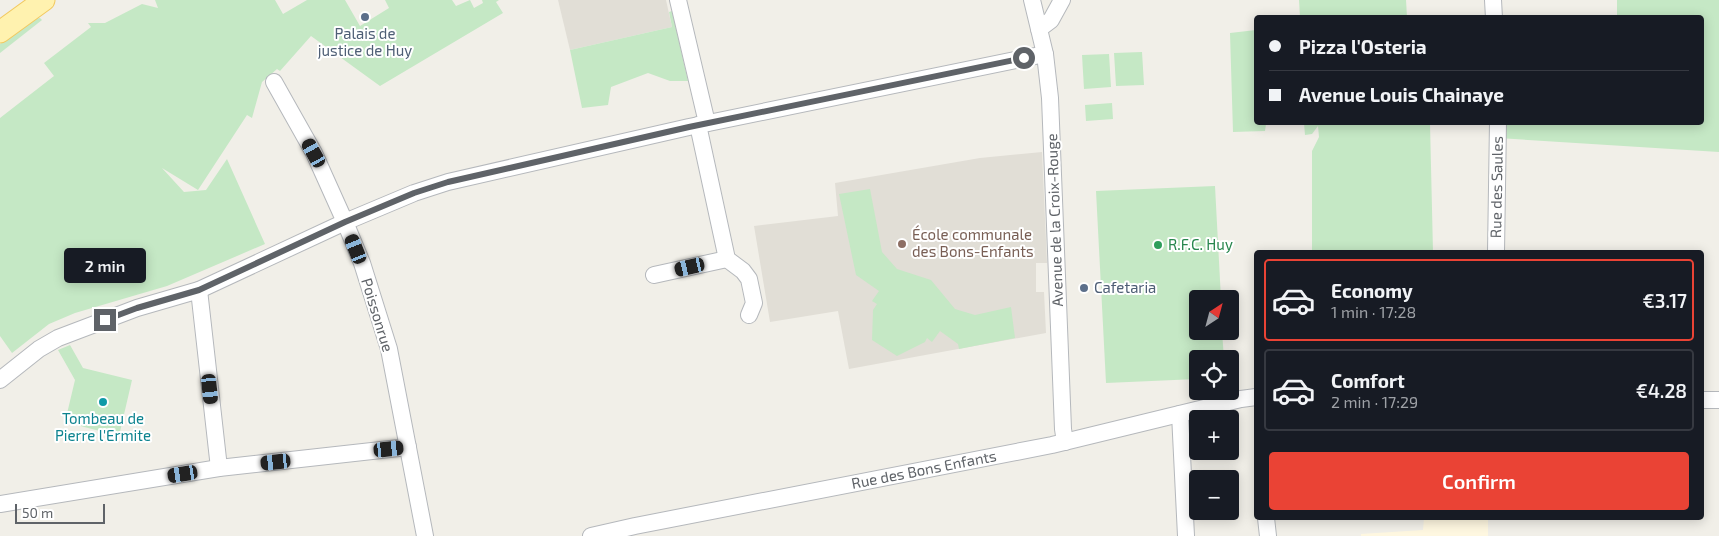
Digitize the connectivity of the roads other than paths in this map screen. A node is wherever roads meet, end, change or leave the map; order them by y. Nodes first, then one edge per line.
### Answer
1 (26, 0) edge
2 (44, 0) edge
3 (678, 0) edge
4 (1032, 0) edge
5 (1062, 0) edge
6 (1493, 0) edge
7 (1494, 15) edge
8 (2, 21) edge
9 (1039, 29) junction
10 (1045, 54) junction
11 (274, 82) dead end
12 (703, 124) junction
13 (1498, 125) edge
14 (345, 222) junction
15 (1496, 250) edge
16 (727, 259) junction
17 (654, 275) dead end
18 (199, 290) junction
19 (749, 315) dead end
20 (0, 380) edge
21 (1254, 397) edge
22 (1704, 400) edge
23 (1719, 400) edge
24 (1180, 414) junction
25 (1065, 442) junction
26 (408, 447) junction
27 (219, 468) junction
28 (0, 504) edge
29 (1266, 520) edge
30 (636, 531) edge
31 (424, 536) edge
32 (591, 536) edge
33 (1186, 536) edge
34 (1268, 536) edge

1 - 8 main road
2 - 8 main road
3 - 12 street
4 - 9 street, Avenue de la Croix-Rouge
5 - 9 street
6 - 7 street
9 - 10 street, Avenue de la Croix-Rouge
10 - 12 street
10 - 25 street, Avenue de la Croix-Rouge
11 - 14 street, Poissonrue
12 - 14 street
12 - 16 street
13 - 15 street, Rue des Saules
14 - 18 street
14 - 26 street, Poissonrue
16 - 17 street
16 - 19 street
18 - 20 street
18 - 27 street
21 - 24 street, Rue des Bons Enfants
22 - 23 street
24 - 25 street, Rue des Bons Enfants
24 - 33 street
25 - 30 street, Rue des Bons Enfants
26 - 27 street
26 - 31 street, Poissonrue
27 - 28 street
29 - 34 street
30 - 32 street, Rue des Bons Enfants

